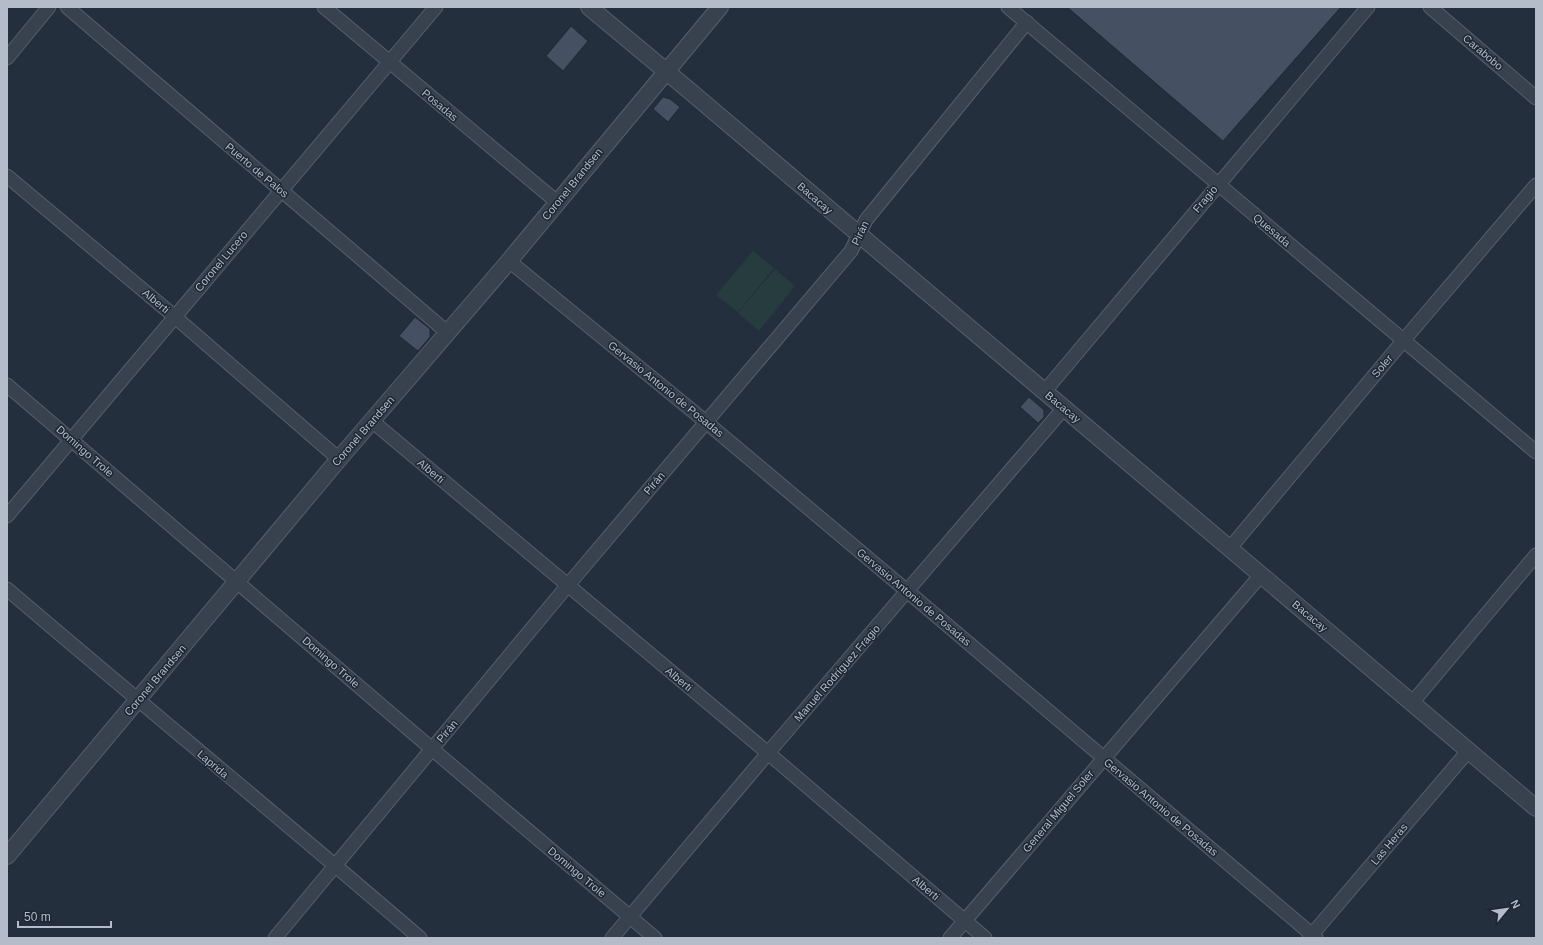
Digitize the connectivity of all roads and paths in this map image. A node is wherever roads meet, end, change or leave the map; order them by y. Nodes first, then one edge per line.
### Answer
1 (49, 7) edge
2 (67, 7) edge
3 (324, 7) edge
4 (436, 7) edge
5 (589, 7) edge
6 (720, 7) edge
7 (1008, 7) edge
8 (1368, 7) edge
9 (1430, 7) edge
10 (1026, 22) junction
11 (7, 58) edge
12 (389, 62) junction
13 (665, 71) junction
14 (1536, 98) edge
15 (7, 176) edge
16 (1218, 184) junction
17 (1536, 185) edge
18 (282, 190) junction
19 (558, 202) junction
20 (858, 234) junction
21 (509, 261) junction
22 (174, 316) junction
23 (448, 332) junction
24 (1403, 341) junction
25 (7, 385) edge
26 (1044, 392) junction
27 (1064, 408) junction
28 (372, 422) junction
29 (706, 422) junction
30 (71, 440) junction
31 (1536, 452) edge
32 (339, 459) junction
33 (7, 516) edge
34 (1230, 548) junction
35 (1536, 555) edge
36 (1261, 575) junction
37 (236, 582) junction
38 (568, 585) junction
39 (7, 589) edge
40 (908, 591) junction
41 (137, 701) junction
42 (1412, 702) junction
43 (432, 749) junction
44 (1468, 750) junction
45 (768, 754) junction
46 (1103, 758) junction
47 (1536, 808) edge
48 (7, 856) edge
49 (335, 865) junction
50 (630, 917) junction
51 (965, 921) junction
52 (1312, 937) edge
53 (274, 938) edge
54 (420, 938) edge
55 (612, 938) edge
56 (655, 938) edge
57 (950, 938) edge
58 (985, 938) edge

1 - 11 street
2 - 18 street, Puerto de Palos
3 - 12 street, Posadas
4 - 12 street, Coronel Lucero
5 - 13 street, Bacacay
6 - 13 street, Coronel Brandsen
7 - 10 street, Quesada
8 - 16 street, Fragio
9 - 14 street, Carabobo
10 - 16 street, Quesada
10 - 20 street, Pirán
12 - 18 street, Coronel Lucero
12 - 19 street, Posadas
13 - 19 street, Coronel Brandsen
13 - 20 street, Bacacay
15 - 22 street, Alberti
16 - 24 street, Quesada
16 - 26 street, Fragio
17 - 24 street, Soler
18 - 22 street, Coronel Lucero
18 - 23 street, Puerto de Palos
19 - 21 street, Coronel Brandsen
20 - 26 street, Bacacay
20 - 29 street, Pirán
21 - 23 street, Coronel Brandsen
21 - 29 street, Gervasio Antonio de Posadas
22 - 30 street, Coronel Lucero
22 - 32 street, Alberti
23 - 28 street, Coronel Brandsen
24 - 31 street, Quesada
24 - 34 street, Soler
25 - 30 street, Domingo Trole
26 - 27 street, Bacacay
27 - 34 street, Bacacay
27 - 40 street, Manuel Rodríguez Fragio
28 - 32 street, Coronel Brandsen
28 - 38 street, Alberti
29 - 38 street, Pirán
29 - 40 street, Gervasio Antonio de Posadas
30 - 33 street, Coronel Lucero
30 - 37 street, Domingo Trole
32 - 37 street, Coronel Brandsen
34 - 36 street, Bacacay
35 - 42 street
36 - 42 street, Bacacay
36 - 46 street, General Miguel Soler
37 - 41 street, Coronel Brandsen
37 - 43 street, Domingo Trole
38 - 43 street, Pirán
38 - 45 street, Alberti
39 - 41 street, Laprida
40 - 45 street, Manuel Rodríguez Fragio
40 - 46 street, Gervasio Antonio de Posadas
41 - 48 street, Coronel Brandsen
41 - 49 street, Laprida
42 - 44 street, Bacacay
43 - 49 street, Pirán
43 - 50 street, Domingo Trole
44 - 47 street, Bacacay
44 - 52 street, Las Heras
45 - 50 street, Manuel Rodríguez Fragio
45 - 51 street, Alberti
46 - 51 street, General Miguel Soler
46 - 52 street, Gervasio Antonio de Posadas
49 - 53 street, Pirán
49 - 54 street, Laprida
50 - 55 street, Manuel Rodríguez Fragio
50 - 56 street, Domingo Trole
51 - 57 street, General Miguel Soler
51 - 58 street, Alberti

